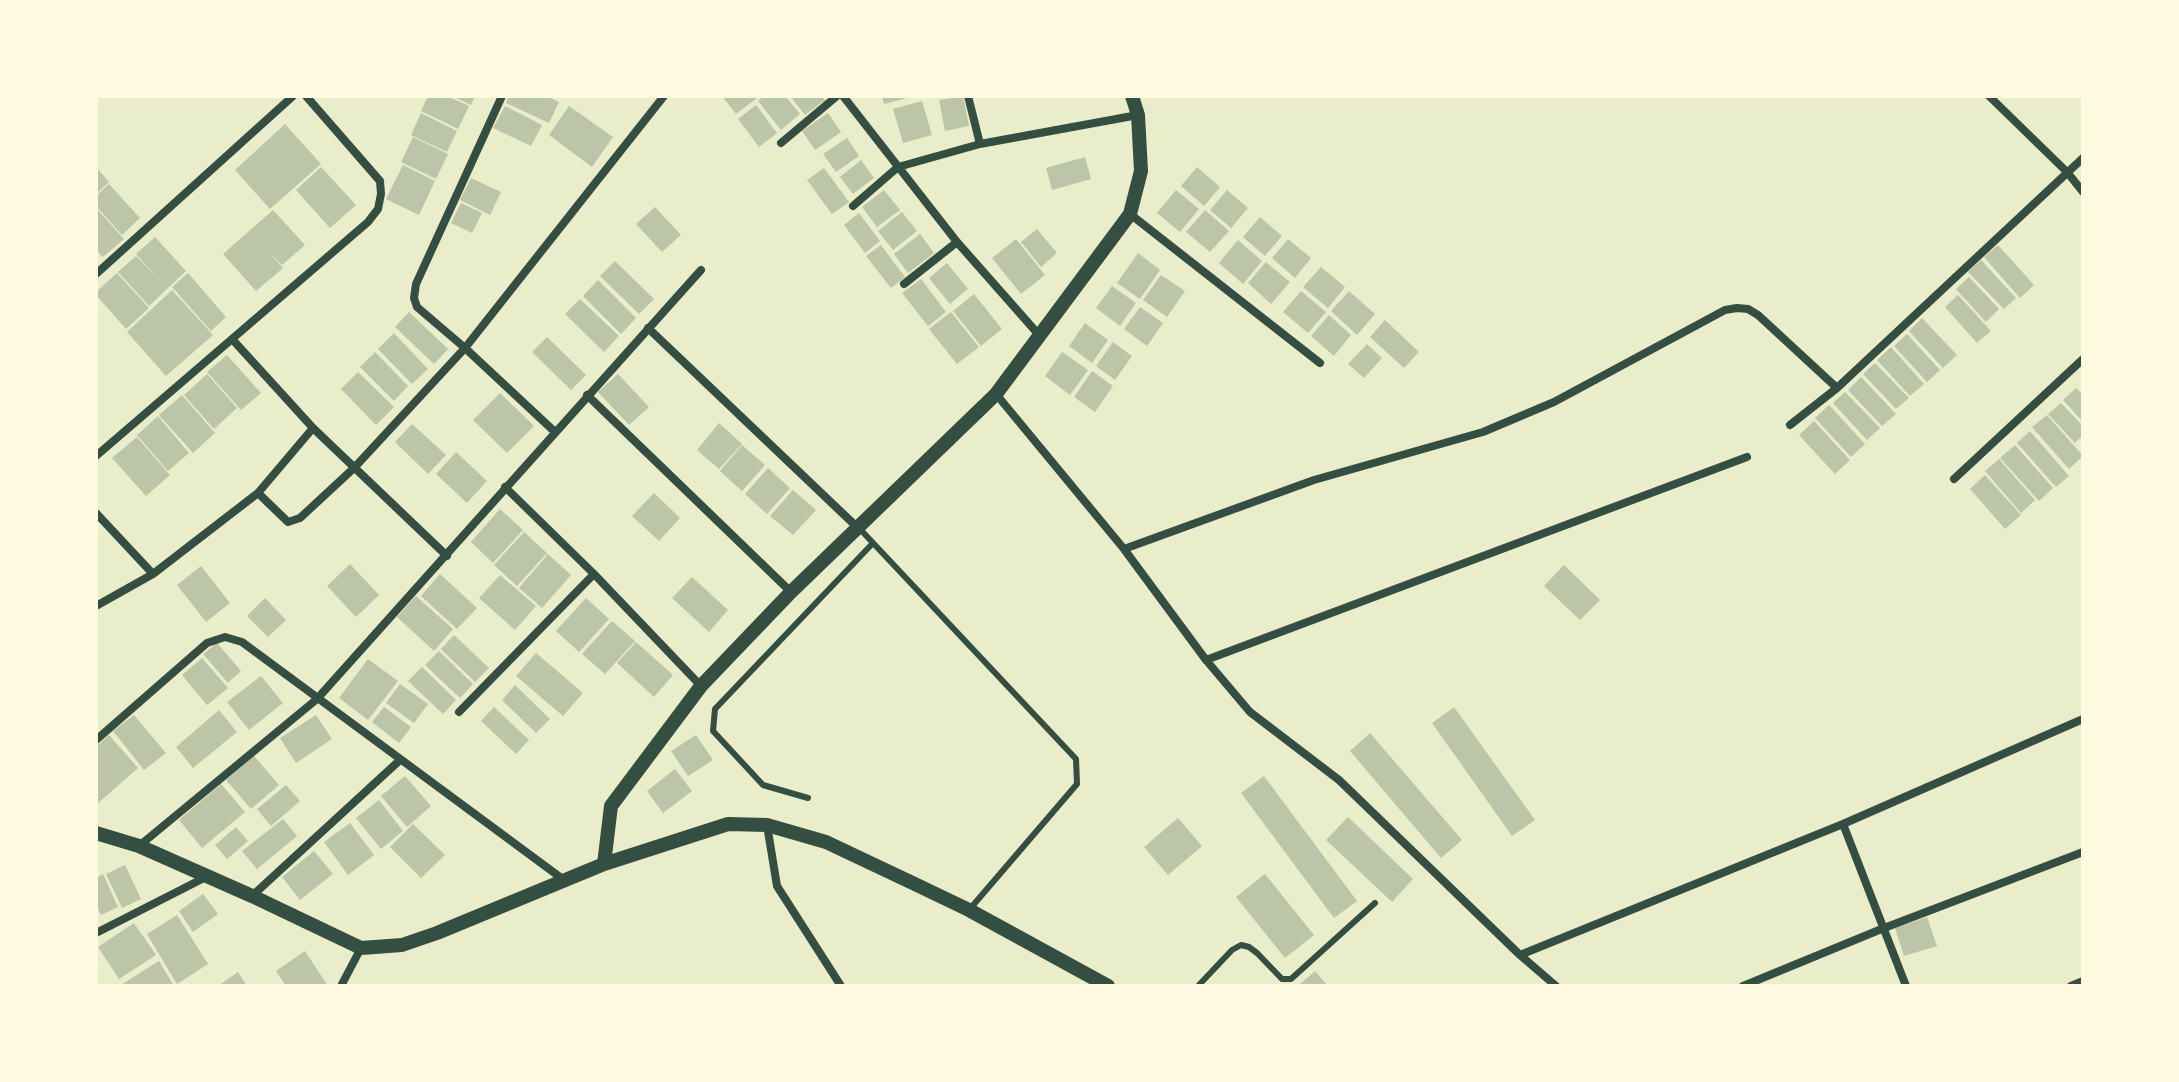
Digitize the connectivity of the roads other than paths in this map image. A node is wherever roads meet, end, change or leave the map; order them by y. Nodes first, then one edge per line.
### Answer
1 (293, 96) edge
2 (306, 96) edge
3 (502, 96) edge
4 (664, 96) edge
5 (837, 96) edge
6 (843, 96) edge
7 (968, 96) edge
8 (1132, 96) edge
9 (1989, 96) edge
10 (1138, 115) junction
11 (781, 143) dead end
12 (980, 144) junction
13 (2083, 158) edge
14 (898, 167) junction
15 (2067, 172) junction
16 (2083, 192) edge
17 (853, 206) dead end
18 (1130, 214) junction
19 (957, 242) junction
20 (701, 270) dead end
21 (96, 274) edge
22 (904, 284) dead end
23 (648, 328) junction
24 (1039, 335) junction
25 (232, 339) junction
26 (465, 348) junction
27 (2083, 359) edge
28 (1320, 363) dead end
29 (1837, 388) junction
30 (996, 394) junction
31 (587, 395) junction
32 (1790, 425) dead end
33 (313, 428) junction
34 (555, 432) junction
35 (96, 456) edge
36 (1747, 457) dead end
37 (354, 468) junction
38 (1954, 479) dead end
39 (505, 487) junction
40 (258, 493) junction
41 (96, 513) edge
42 (858, 528) junction
43 (873, 543) junction
44 (1124, 549) junction
45 (447, 556) junction
46 (153, 574) junction
47 (594, 574) junction
48 (791, 592) junction
49 (96, 606) edge
50 (1206, 660) junction
51 (701, 686) junction
52 (317, 699) junction
53 (459, 712) dead end
54 (2083, 719) edge
55 (96, 740) edge
56 (400, 760) junction
57 (808, 798) dead end
58 (1843, 824) junction
59 (767, 825) junction
60 (96, 833) edge
61 (139, 846) junction
62 (2083, 852) edge
63 (604, 864) junction
64 (207, 876) junction
65 (564, 880) junction
66 (252, 896) junction
67 (1375, 903) dead end
68 (969, 910) junction
69 (1884, 928) junction
70 (96, 933) edge
71 (361, 948) junction
72 (1520, 955) junction
73 (2083, 981) edge
74 (341, 986) edge
75 (841, 986) edge
76 (1108, 986) edge
77 (1198, 986) edge
78 (1556, 986) edge
79 (1743, 986) edge
80 (1906, 986) edge
81 (2071, 986) edge

1 - 21 street
2 - 25 street
3 - 26 street
4 - 26 street
5 - 11 street
6 - 14 street
7 - 12 street
8 - 10 street
9 - 15 street
10 - 12 street
10 - 18 street
12 - 14 street
13 - 15 street
14 - 17 street
14 - 19 street
15 - 16 street
15 - 29 street
18 - 24 street
18 - 28 street
19 - 22 street
19 - 24 street
20 - 23 street
23 - 31 street
23 - 42 street
24 - 30 street
25 - 33 street
25 - 35 street
26 - 34 street
26 - 37 street
27 - 38 street
29 - 32 street
29 - 44 street
30 - 42 street
30 - 44 street
31 - 34 street
31 - 48 street
33 - 37 street
33 - 40 street
34 - 39 street
36 - 50 street
37 - 40 street
37 - 45 street
39 - 45 street
39 - 47 street
40 - 46 street
41 - 46 street
42 - 43 lane
42 - 48 street
43 - 57 lane
43 - 68 lane
44 - 50 street
45 - 52 street
46 - 49 street
47 - 51 street
47 - 53 street
48 - 51 street
50 - 72 street
51 - 63 street
52 - 55 street
52 - 56 street
52 - 61 street
54 - 58 street
56 - 65 street
56 - 66 street
58 - 69 street
58 - 72 street
59 - 63 street
59 - 68 street
59 - 75 street
60 - 61 street
61 - 64 street
62 - 69 street
63 - 65 street
64 - 66 street
64 - 70 street
65 - 71 street
66 - 71 street
67 - 77 lane
68 - 76 street
69 - 79 street
69 - 80 street
71 - 74 street
72 - 78 street
73 - 81 street

